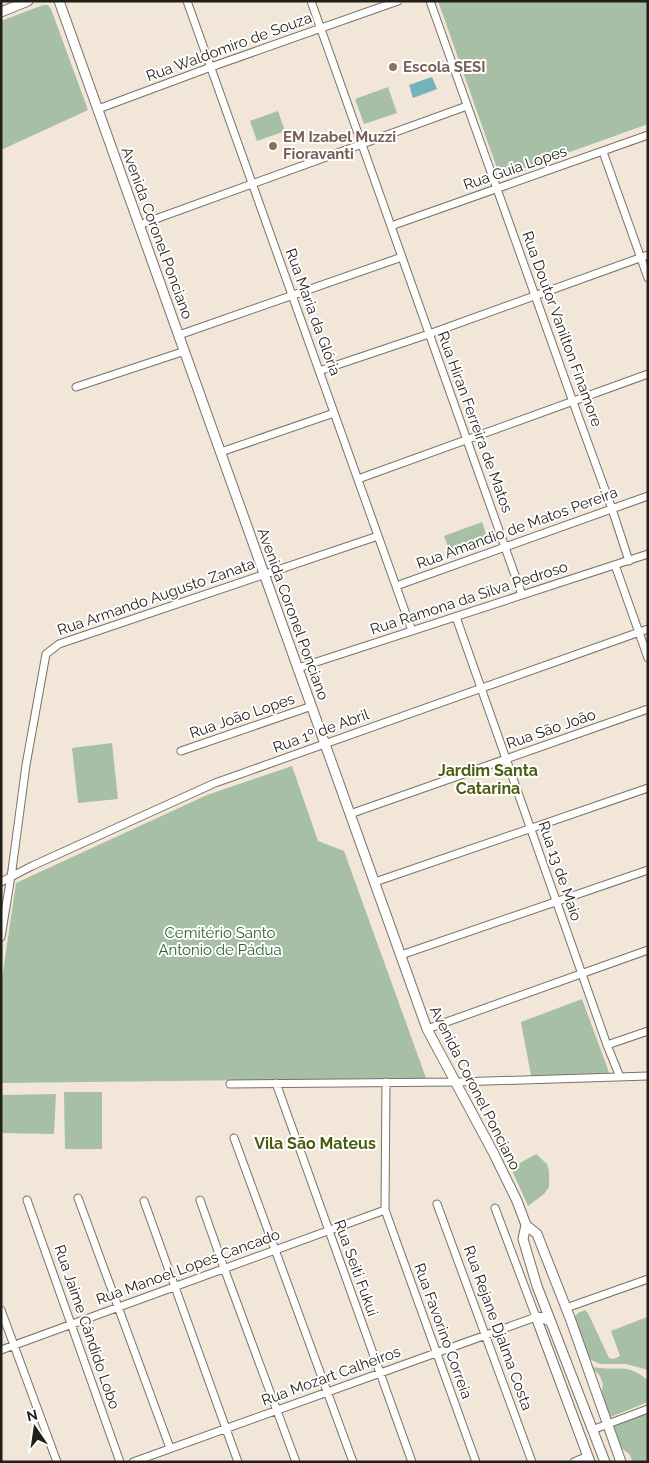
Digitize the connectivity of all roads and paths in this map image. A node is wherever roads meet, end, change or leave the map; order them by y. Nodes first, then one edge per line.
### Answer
1 (28, 1) edge
2 (59, 1) edge
3 (187, 1) edge
4 (312, 1) edge
5 (398, 1) edge
6 (430, 1) edge
7 (1, 12) edge
8 (321, 28) junction
9 (211, 66) junction
10 (467, 106) junction
11 (98, 109) junction
12 (648, 135) edge
13 (362, 144) junction
14 (603, 152) junction
15 (252, 183) junction
16 (497, 189) junction
17 (139, 225) junction
18 (391, 226) junction
19 (644, 256) edge
20 (402, 257) junction
21 (648, 278) edge
22 (292, 295) junction
23 (535, 296) junction
24 (430, 334) junction
25 (179, 335) junction
26 (185, 351) junction
27 (319, 371) junction
28 (648, 374) edge
29 (76, 388) dead end
30 (573, 402) junction
31 (334, 412) junction
32 (467, 440) junction
33 (221, 452) junction
34 (358, 479) junction
35 (648, 496) edge
36 (612, 509) junction
37 (378, 536) junction
38 (505, 546) junction
39 (648, 554) edge
40 (629, 560) junction
41 (615, 565) junction
42 (264, 573) junction
43 (396, 586) junction
44 (522, 595) junction
45 (456, 617) junction
46 (648, 629) edge
47 (412, 631) junction
48 (639, 632) junction
49 (648, 658) edge
50 (298, 668) junction
51 (481, 688) junction
52 (312, 706) junction
53 (648, 710) edge
54 (325, 744) junction
55 (181, 751) dead end
56 (506, 759) junction
57 (648, 788) edge
58 (350, 814) junction
59 (531, 828) junction
60 (648, 870) edge
61 (11, 876) junction
62 (1, 882) edge
63 (375, 882) junction
64 (4, 900) edge
65 (556, 901) junction
66 (1, 936) edge
67 (648, 950) edge
68 (401, 955) junction
69 (582, 974) junction
70 (427, 1029) junction
71 (648, 1031) edge
72 (607, 1045) junction
73 (648, 1076) edge
74 (620, 1077) junction
75 (386, 1082) junction
76 (455, 1082) junction
77 (276, 1083) junction
78 (230, 1084) dead end
79 (234, 1138) dead end
80 (78, 1198) dead end
81 (27, 1200) dead end
82 (200, 1200) dead end
83 (144, 1201) dead end
84 (437, 1204) dead end
85 (385, 1206) junction
86 (495, 1208) dead end
87 (526, 1225) junction
88 (328, 1230) junction
89 (274, 1250) junction
90 (547, 1260) junction
91 (530, 1264) junction
92 (224, 1268) junction
93 (648, 1279) edge
94 (175, 1286) junction
95 (545, 1306) junction
96 (118, 1307) junction
97 (566, 1308) junction
98 (1, 1310) edge
99 (538, 1317) junction
100 (551, 1322) junction
101 (71, 1324) junction
102 (486, 1335) junction
103 (14, 1345) junction
104 (1, 1350) edge
105 (436, 1353) junction
106 (379, 1373) junction
107 (327, 1392) junction
108 (648, 1409) edge
109 (276, 1410) junction
110 (608, 1424) junction
111 (226, 1428) junction
112 (592, 1430) junction
113 (170, 1448) junction
114 (590, 1459) edge
115 (57, 1462) edge
116 (120, 1462) edge
117 (133, 1462) edge
118 (238, 1462) edge
119 (296, 1462) edge
120 (353, 1462) edge
121 (412, 1462) edge
122 (476, 1462) edge
123 (532, 1462) edge
124 (574, 1462) edge
125 (605, 1462) edge
126 (621, 1462) edge

1 - 7 main road
2 - 11 main road, Avenida Coronel Ponciano
3 - 9 street, Rua Maria da Glória
4 - 8 street, Rua Hiran Ferreira de Matos
5 - 8 street, Rua Waldomiro de Souza
6 - 10 street, Rua Doutor Vanilton Finamore
8 - 9 street, Rua Waldomiro de Souza
8 - 13 street, Rua Hiran Ferreira de Matos
9 - 11 street, Rua Waldomiro de Souza
9 - 15 street, Rua Maria da Glória
10 - 13 street
10 - 16 street, Rua Doutor Vanilton Finamore
11 - 17 main road, Avenida Coronel Ponciano
12 - 14 street, Rua Guia Lopes
13 - 15 street
13 - 18 street, Rua Hiran Ferreira de Matos
14 - 16 street, Rua Guia Lopes
14 - 19 street
15 - 17 street
15 - 22 street, Rua Maria da Glória
16 - 18 street, Rua Guia Lopes
16 - 23 street, Rua Doutor Vanilton Finamore
17 - 25 main road, Avenida Coronel Ponciano
18 - 20 street, Rua Hiran Ferreira de Matos
19 - 21 street
19 - 23 street
20 - 22 street
20 - 24 street, Rua Hiran Ferreira de Matos
22 - 25 street
22 - 27 street, Rua Maria da Glória
23 - 24 street
23 - 30 street, Rua Doutor Vanilton Finamore
24 - 27 street
24 - 32 street, Rua Hiran Ferreira de Matos
25 - 26 main road, Avenida Coronel Ponciano
26 - 29 street
26 - 33 main road, Avenida Coronel Ponciano
27 - 31 street, Rua Maria da Glória
28 - 30 street
30 - 32 street
30 - 36 street, Rua Doutor Vanilton Finamore
31 - 33 street
31 - 34 street, Rua Maria da Glória
32 - 34 street
32 - 38 street, Rua Hiran Ferreira de Matos
33 - 42 main road, Avenida Coronel Ponciano
34 - 37 street, Rua Maria da Glória
35 - 36 street, Rua Amandio de Matos Pereira
36 - 38 street, Rua Amandio de Matos Pereira
36 - 40 street, Rua Doutor Vanilton Finamore
37 - 42 street, Rua Armando Augusto Zanata
37 - 43 street, Rua Maria da Glória
38 - 43 street, Rua Amandio de Matos Pereira
38 - 44 street, Rua Hiran Ferreira de Matos
39 - 40 street, Rua Ramona da Silva Pedroso
40 - 41 street, Rua Ramona da Silva Pedroso
41 - 44 street, Rua Ramona da Silva Pedroso
41 - 48 street
42 - 50 main road, Avenida Coronel Ponciano
42 - 61 street, Rua Armando Augusto Zanata
43 - 47 street, Rua Maria da Glória
44 - 45 street, Rua Ramona da Silva Pedroso
45 - 47 street, Rua Ramona da Silva Pedroso
45 - 51 street, Rua 13 de Maio
46 - 48 street, Rua 1º de Abril
47 - 50 street, Rua Ramona da Silva Pedroso
48 - 49 street
48 - 51 street, Rua 1º de Abril
50 - 52 main road, Avenida Coronel Ponciano
51 - 54 street, Rua 1º de Abril
51 - 56 street, Rua 13 de Maio
52 - 54 main road, Avenida Coronel Ponciano
52 - 55 street, Rua João Lopes
53 - 56 street, Rua São João
54 - 58 main road, Avenida Coronel Ponciano
54 - 61 street, Rua 1º de Abril
56 - 58 street, Rua São João
56 - 59 street, Rua 13 de Maio
57 - 59 street
58 - 63 main road, Avenida Coronel Ponciano
59 - 63 street
59 - 65 street, Rua 13 de Maio
60 - 65 street
61 - 62 street, Rua 1º de Abril
61 - 64 street, Rua Armando Augusto Zanata
63 - 68 main road, Avenida Coronel Ponciano
64 - 66 street, Rua Armando Augusto Zanata
65 - 68 street
65 - 69 street, Rua 13 de Maio
67 - 69 street
68 - 70 main road, Avenida Coronel Ponciano
69 - 70 street
69 - 72 street, Rua 13 de Maio
70 - 76 main road, Avenida Coronel Ponciano
71 - 72 street
72 - 74 street, Rua 13 de Maio
73 - 74 street
74 - 76 street
75 - 76 street
75 - 77 street
75 - 85 street, Rua Favorino Correia
76 - 87 main road, Avenida Coronel Ponciano
77 - 78 street
77 - 88 street, Rua Seiti Fukui
79 - 89 street
80 - 96 street
81 - 101 street, Rua Jaime Cândido Lobo
82 - 92 street
83 - 94 street
84 - 102 street, Rua Rejane Djalma Costa
85 - 88 street, Rua Manoel Lopes Cancado
85 - 105 street, Rua Favorino Correia
86 - 99 street
87 - 90 main road, Avenida Coronel Ponciano
87 - 91 main road, Avenida Coronel Ponciano
88 - 89 street, Rua Manoel Lopes Cancado
88 - 106 street, Rua Seiti Fukui
89 - 92 street, Rua Manoel Lopes Cancado
89 - 107 street
90 - 91 main road
90 - 97 main road, Avenida Coronel Ponciano
91 - 95 main road, Avenida Coronel Ponciano
92 - 94 street, Rua Manoel Lopes Cancado
92 - 109 street
93 - 97 street
94 - 96 street, Rua Manoel Lopes Cancado
94 - 111 street
95 - 99 main road
95 - 100 main road, Avenida Coronel Ponciano
96 - 101 street, Rua Manoel Lopes Cancado
96 - 113 street
97 - 110 main road, Avenida Coronel Ponciano
98 - 103 street
99 - 100 main road
99 - 102 street, Rua Mozart Calheiros
99 - 114 main road
100 - 112 main road, Avenida Coronel Ponciano
101 - 103 street, Rua Manoel Lopes Cancado
101 - 116 street, Rua Jaime Cândido Lobo
102 - 105 street, Rua Mozart Calheiros
102 - 123 street, Rua Rejane Djalma Costa
103 - 104 street, Rua Manoel Lopes Cancado
103 - 115 street
105 - 106 street, Rua Mozart Calheiros
105 - 122 street, Rua Favorino Correia
106 - 107 street, Rua Mozart Calheiros
106 - 121 street, Rua Seiti Fukui
107 - 109 street, Rua Mozart Calheiros
107 - 120 street
108 - 110 street
109 - 111 street, Rua Mozart Calheiros
109 - 119 street
110 - 112 street
110 - 126 main road, Avenida Coronel Ponciano
111 - 113 street, Rua Mozart Calheiros
111 - 118 street
112 - 125 main road, Avenida Coronel Ponciano
113 - 117 street, Rua Mozart Calheiros
114 - 124 street

